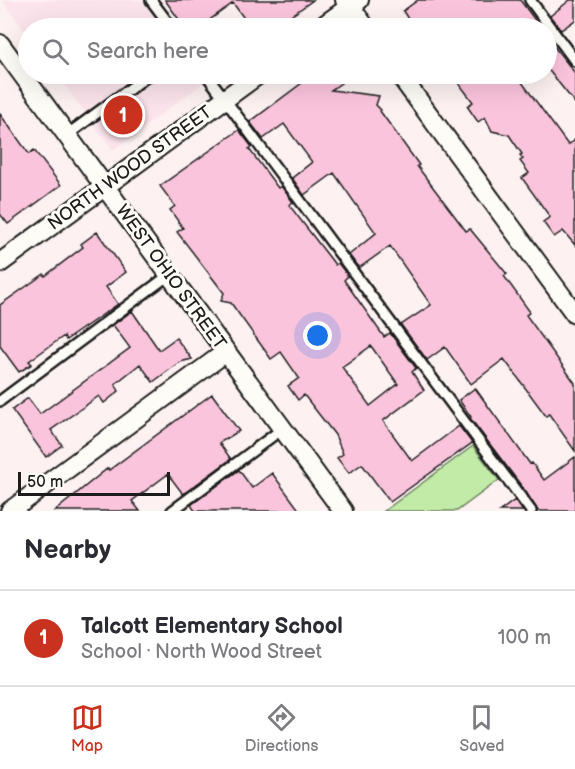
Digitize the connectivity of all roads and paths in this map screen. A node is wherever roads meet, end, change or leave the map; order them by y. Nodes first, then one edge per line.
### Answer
1 (152, 0) edge
2 (530, 0) edge
3 (351, 2) edge
4 (165, 18) edge
5 (333, 18) edge
6 (360, 18) edge
7 (543, 18) edge
8 (557, 37) edge
9 (0, 44) edge
10 (575, 61) edge
11 (18, 68) edge
12 (29, 84) edge
13 (136, 84) edge
14 (213, 84) edge
15 (245, 84) edge
16 (406, 84) edge
17 (224, 99) junction
18 (67, 135) junction
19 (105, 187) junction
20 (0, 263) edge
21 (170, 275) junction
22 (575, 314) edge
23 (226, 352) junction
24 (0, 401) edge
25 (282, 429) junction
26 (339, 510) edge
27 (10, 511) edge
28 (172, 511) edge
29 (531, 511) edge

1 - 4 lane
2 - 7 lane
3 - 5 street
3 - 6 street
8 - 10 lane
9 - 11 street, WEST OHIO STREET
12 - 18 street, WEST OHIO STREET
13 - 18 lane
14 - 17 lane
15 - 17 street, NORTH WOOD STREET
16 - 22 street
17 - 19 street, NORTH WOOD STREET
17 - 29 lane
18 - 19 street, WEST OHIO STREET
19 - 20 street, NORTH WOOD STREET
19 - 21 street, WEST OHIO STREET
21 - 23 street, WEST OHIO STREET
21 - 24 lane
23 - 25 street, WEST OHIO STREET
23 - 27 street
25 - 26 street, WEST OHIO STREET
25 - 28 lane

